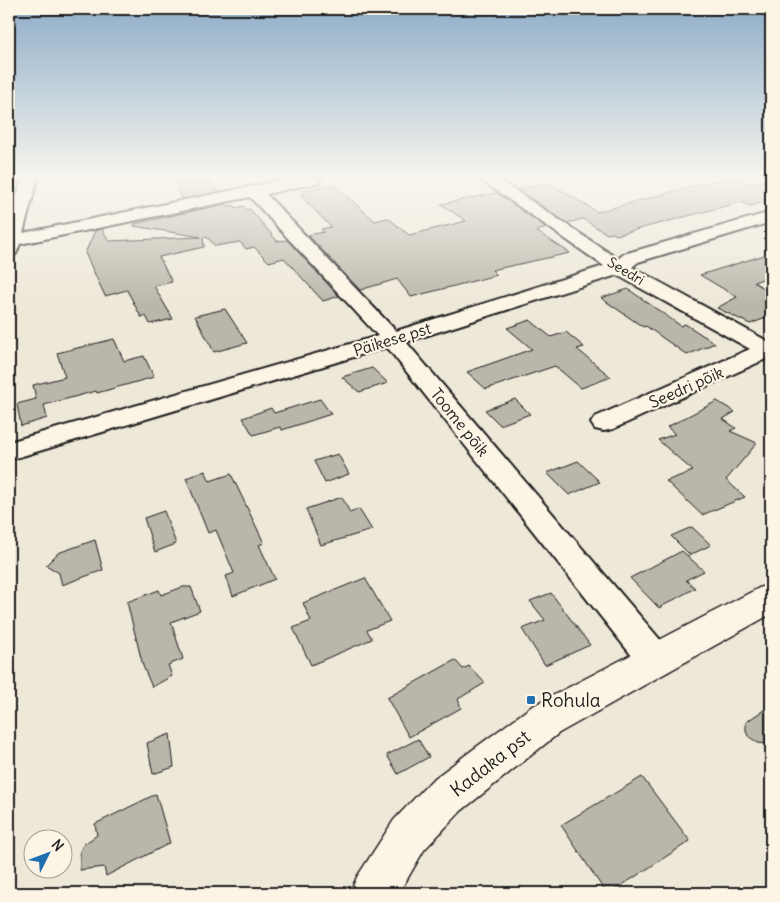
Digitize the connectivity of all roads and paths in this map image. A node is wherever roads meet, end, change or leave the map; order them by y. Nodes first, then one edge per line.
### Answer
1 (19, 221) edge
2 (121, 221) edge
3 (282, 221) edge
4 (549, 221) edge
5 (754, 221) edge
6 (11, 245) edge
7 (619, 268) junction
8 (392, 339) junction
9 (769, 351) edge
10 (604, 423) dead end
11 (9, 450) edge
12 (771, 598) edge
13 (656, 660) junction
14 (373, 893) edge

1 - 6 street
2 - 6 street
3 - 8 street, Toome põik
4 - 7 street, Seedri
5 - 7 street, Päikese pst
7 - 8 street, Päikese pst
7 - 9 street, Seedri
8 - 11 street, Päikese pst
8 - 13 street, Toome põik
9 - 10 street, Seedri põik
12 - 13 main road, Kadaka pst
13 - 14 main road, Kadaka pst

